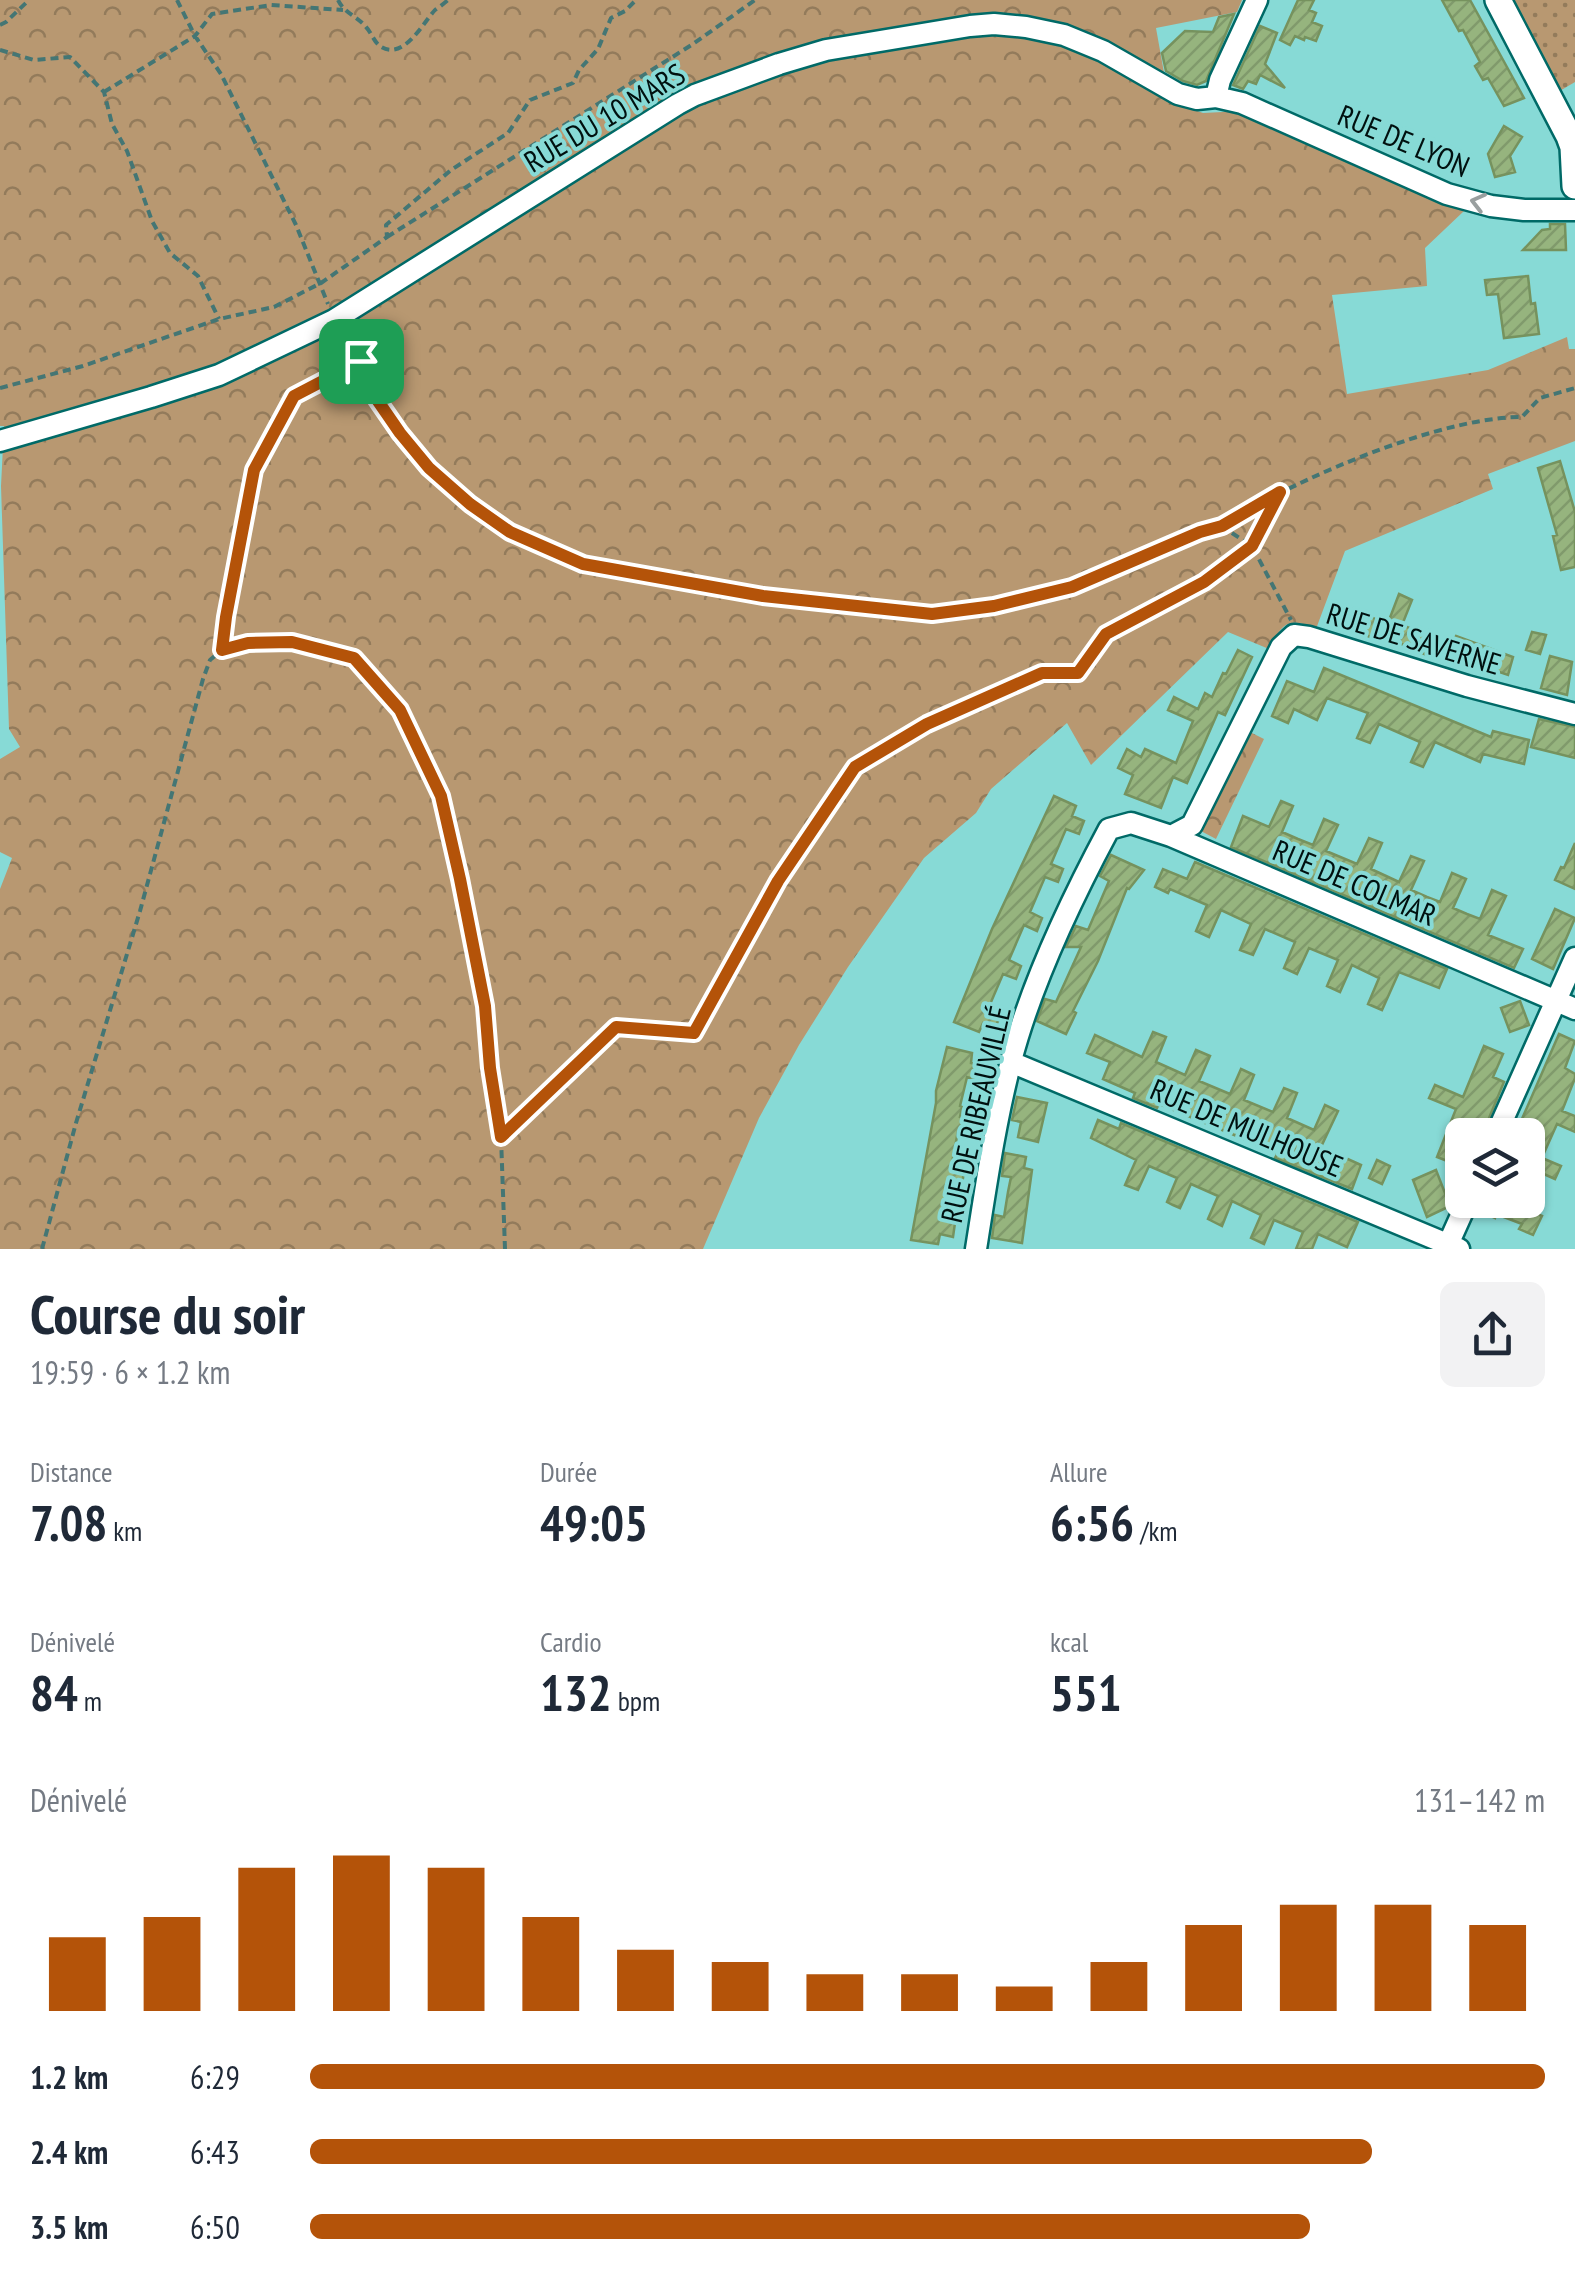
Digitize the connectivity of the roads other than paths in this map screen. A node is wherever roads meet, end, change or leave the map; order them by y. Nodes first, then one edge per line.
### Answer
1 (1257, 0) edge
2 (1498, 0) edge
3 (1216, 97) junction
4 (1575, 186) edge
5 (1575, 210) edge
6 (0, 441) edge
7 (1575, 714) edge
8 (1109, 829) joint
9 (1171, 836) junction
10 (1575, 958) edge
11 (1565, 1004) edge
12 (1011, 1062) junction
13 (1505, 1118) edge
14 (1462, 1218) edge
15 (1451, 1248) edge
16 (976, 1249) edge

1 - 3 street
2 - 4 street
5 -> 3 street, RUE DE LYON
3 - 6 street, RUE DU 10 MARS
7 - 9 street, RUE DE SAVERNE
8 - 9 street, RUE DE COLMAR
8 - 12 street, RUE DE RIBEAUVILLÉ
9 - 11 street, RUE DE COLMAR
10 - 11 street
11 - 13 street
12 - 15 street, RUE DE MULHOUSE
12 - 16 street, RUE DE RIBEAUVILLÉ
14 - 15 street

